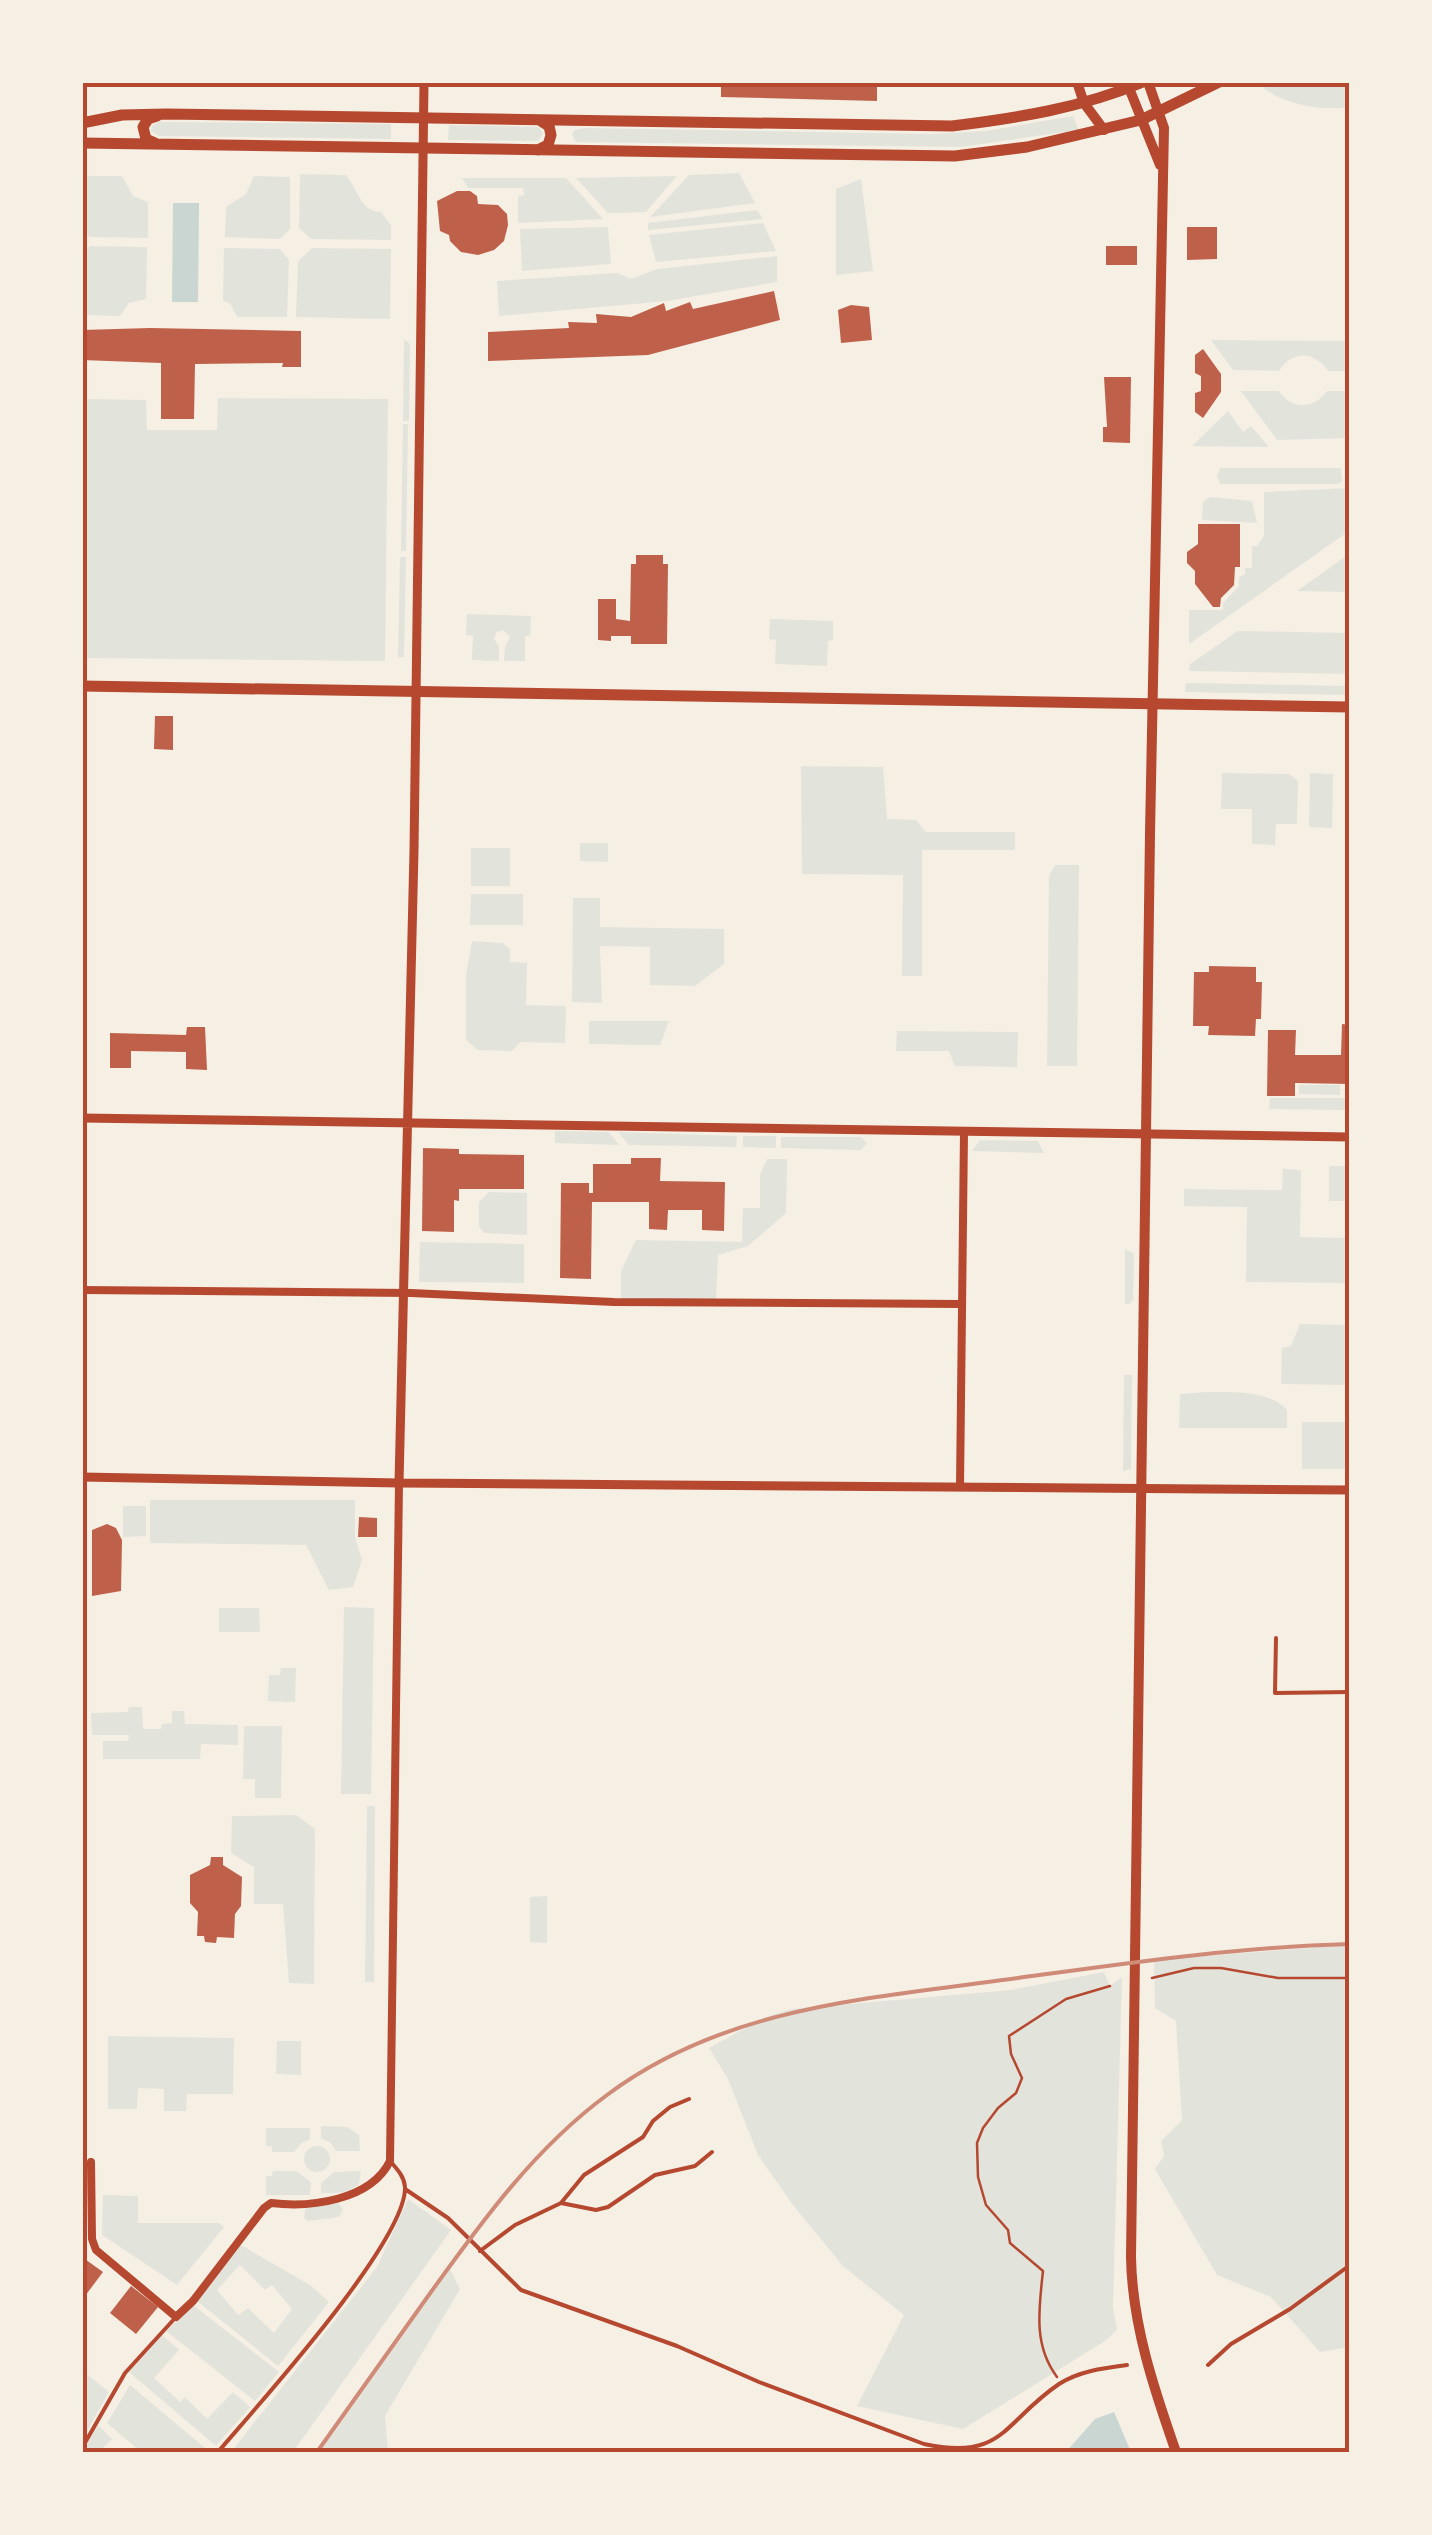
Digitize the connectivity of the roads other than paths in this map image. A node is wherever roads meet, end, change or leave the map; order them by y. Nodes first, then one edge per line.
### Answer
1 (424, 82) edge
2 (1077, 82) edge
3 (1145, 82) edge
4 (1219, 82) edge
5 (1128, 85) edge
6 (1084, 104) junction
7 (1159, 112) junction
8 (166, 114) junction
9 (424, 118) junction
10 (540, 120) junction
11 (1142, 120) junction
12 (82, 123) edge
13 (1104, 130) junction
14 (82, 144) edge
15 (165, 145) junction
16 (424, 149) junction
17 (538, 150) junction
18 (1163, 173) junction
19 (82, 686) edge
20 (415, 690) junction
21 (1153, 703) junction
22 (1350, 707) edge
23 (82, 1118) edge
24 (406, 1122) junction
25 (964, 1132) junction
26 (1146, 1134) junction
27 (1350, 1137) edge
28 (82, 1290) edge
29 (403, 1294) junction
30 (962, 1304) junction
31 (82, 1477) edge
32 (399, 1484) junction
33 (960, 1487) junction
34 (1140, 1490) junction
35 (1350, 1490) edge
36 (1276, 1638) dead end
37 (1350, 1692) edge
38 (689, 2100) dead end
39 (712, 2152) dead end
40 (390, 2161) junction
41 (92, 2162) joint
42 (82, 2168) edge
43 (405, 2190) junction
44 (561, 2203) junction
45 (480, 2251) junction
46 (1350, 2266) edge
47 (176, 2316) junction
48 (1127, 2365) dead end
49 (1208, 2365) dead end
50 (82, 2448) edge
51 (218, 2452) edge
52 (1176, 2452) edge

1 - 9 street
2 - 6 main road
3 - 5 main road
3 - 7 main road
4 - 7 main road
5 - 6 main road
5 - 11 main road
6 - 10 main road
6 - 13 main road
7 - 11 main road
7 - 18 main road
8 - 9 main road
8 - 12 main road
8 - 15 main road
9 - 10 main road
9 - 16 street
10 - 17 main road
11 - 13 main road
11 - 18 main road
13 - 17 main road
14 - 15 main road
15 - 16 main road
16 - 17 main road
16 - 20 street
18 - 21 main road
19 - 20 main road
20 - 21 main road
20 - 24 street
21 - 22 main road
21 - 26 main road
23 - 24 street
24 - 25 street
24 - 29 street
25 - 26 street
25 - 30 street
26 - 27 street
26 - 34 main road
28 - 29 street
29 - 30 street
29 - 32 street
30 - 33 street
31 - 32 street
32 - 33 street
32 - 40 street
33 - 34 street
34 - 35 street
34 - 52 main road
36 - 37 lane
38 - 44 lane
39 - 44 lane
40 - 43 lane
40 - 47 street
41 - 42 lane
41 - 47 street
43 - 45 lane
43 - 51 lane
44 - 45 lane
45 - 48 lane
46 - 49 lane
47 - 50 lane

